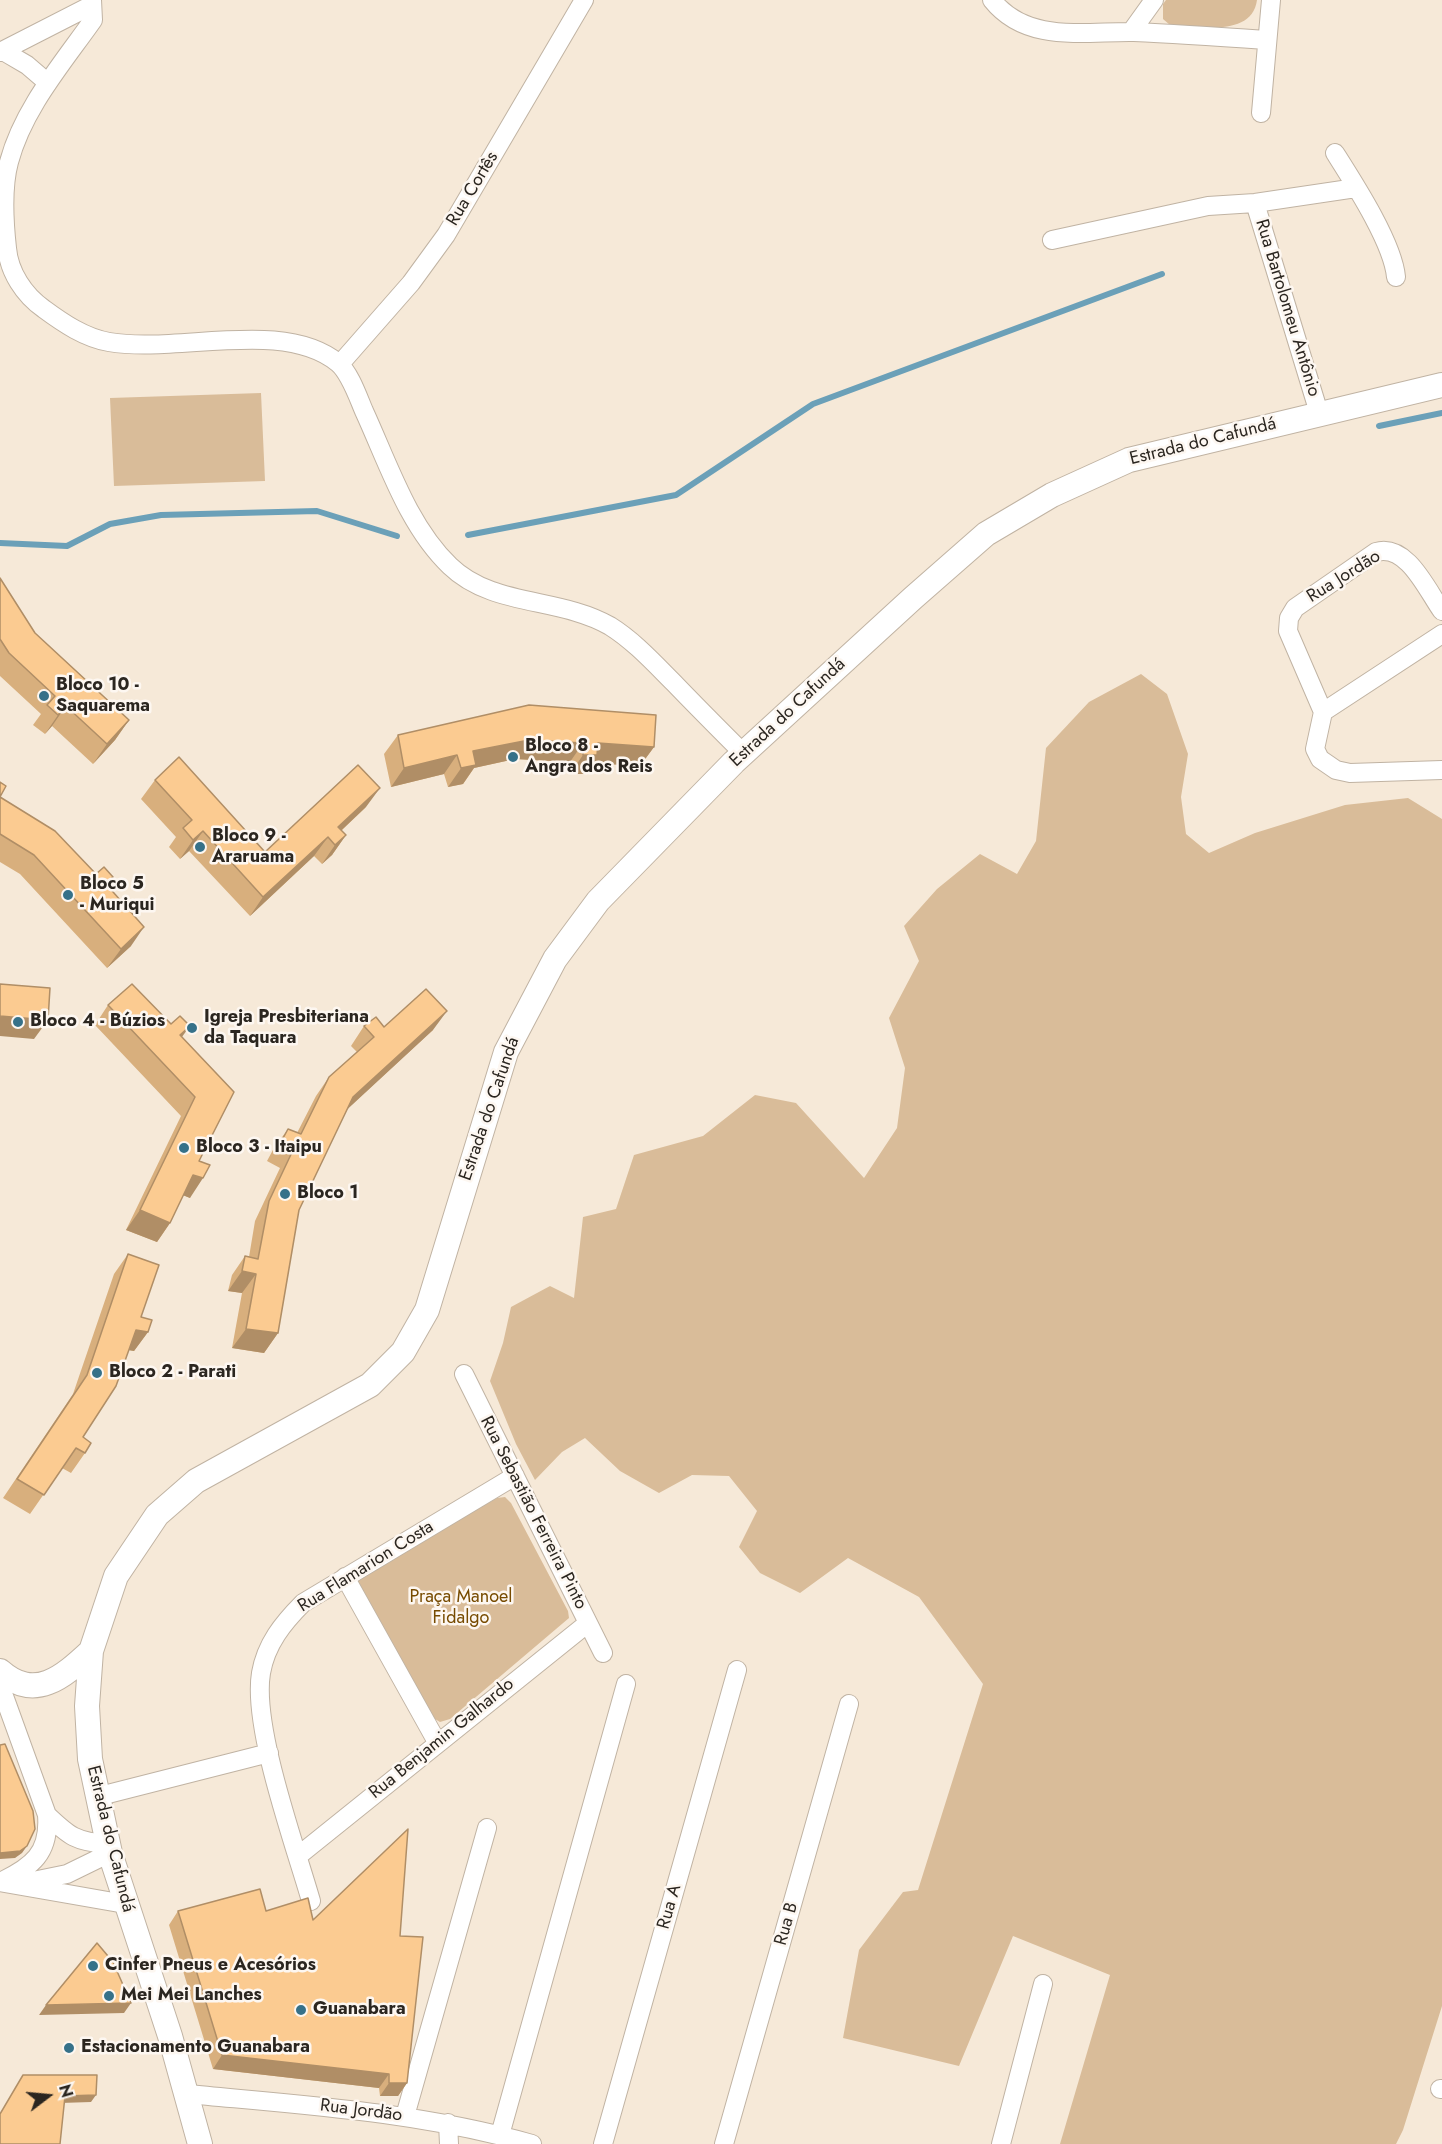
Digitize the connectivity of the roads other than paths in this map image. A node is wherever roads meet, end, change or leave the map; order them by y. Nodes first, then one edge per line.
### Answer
1 (584, 0) edge
2 (992, 0) edge
3 (1154, 0) edge
4 (1271, 0) edge
5 (92, 2) edge
6 (1131, 32) junction
7 (1266, 40) junction
8 (2, 52) edge
9 (48, 83) junction
10 (1261, 113) dead end
11 (1335, 153) dead end
12 (4, 165) edge
13 (1356, 188) junction
14 (1255, 203) junction
15 (1052, 240) dead end
16 (1396, 278) dead end
17 (340, 364) junction
18 (1442, 386) edge
19 (1319, 413) junction
20 (1442, 611) edge
21 (1442, 634) edge
22 (1323, 712) junction
23 (743, 753) junction
24 (1442, 770) edge
25 (464, 1374) dead end
26 (515, 1476) junction
27 (345, 1577) junction
28 (588, 1623) junction
29 (91, 1651) junction
30 (603, 1653) dead end
31 (737, 1670) dead end
32 (0, 1671) edge
33 (626, 1684) dead end
34 (0, 1685) edge
35 (849, 1704) dead end
36 (437, 1742) junction
37 (269, 1753) junction
38 (96, 1797) junction
39 (47, 1815) junction
40 (487, 1828) dead end
41 (109, 1848) junction
42 (298, 1856) junction
43 (0, 1882) edge
44 (311, 1901) edge
45 (125, 1904) junction
46 (1043, 1984) dead end
47 (187, 2094) junction
48 (405, 2116) junction
49 (448, 2123) junction
50 (501, 2135) junction
51 (200, 2144) edge
52 (449, 2144) edge
53 (532, 2144) edge
54 (603, 2144) edge
55 (724, 2144) edge
56 (1001, 2144) edge

1 - 17 street, Rua Cortês
2 - 6 street
3 - 6 street
4 - 7 street
5 - 8 street
5 - 9 street
6 - 7 street
7 - 10 street
8 - 9 street
9 - 12 street
11 - 13 street
12 - 17 street
13 - 14 street
13 - 16 street
14 - 15 street
14 - 19 street, Rua Bartolomeu Antônio
17 - 23 street
18 - 19 main road, Estrada do Cafundá
19 - 23 main road, Estrada do Cafundá
20 - 22 street, Rua Jordão
21 - 22 street
22 - 24 street
23 - 29 main road, Estrada do Cafundá
25 - 26 street, Rua Sebastião Ferreira Pinto
26 - 27 street, Rua Flamarion Costa
26 - 28 street, Rua Sebastião Ferreira Pinto
27 - 36 street
27 - 37 street, Rua Flamarion Costa
28 - 30 street, Rua Sebastião Ferreira Pinto
28 - 36 street, Rua Benjamin Galhardo
29 - 32 main road
29 - 38 main road, Estrada do Cafundá
31 - 54 street, Rua A
33 - 50 street
34 - 39 street
35 - 55 street, Rua B
36 - 42 street, Rua Benjamin Galhardo
37 - 38 street
37 - 42 street, Rua Flamarion Costa
38 - 41 main road, Estrada do Cafundá
39 - 41 street
39 - 43 street
40 - 48 street
41 - 43 street
41 - 45 main road, Estrada do Cafundá
42 - 44 street, Rua Flamarion Costa
43 - 45 street
45 - 47 main road, Estrada do Cafundá
46 - 56 street
47 - 48 street, Rua Jordão
47 - 51 main road, Estrada do Cafundá
48 - 49 street, Rua Jordão
49 - 50 street, Rua Jordão
49 - 52 street
50 - 53 street, Rua Jordão

